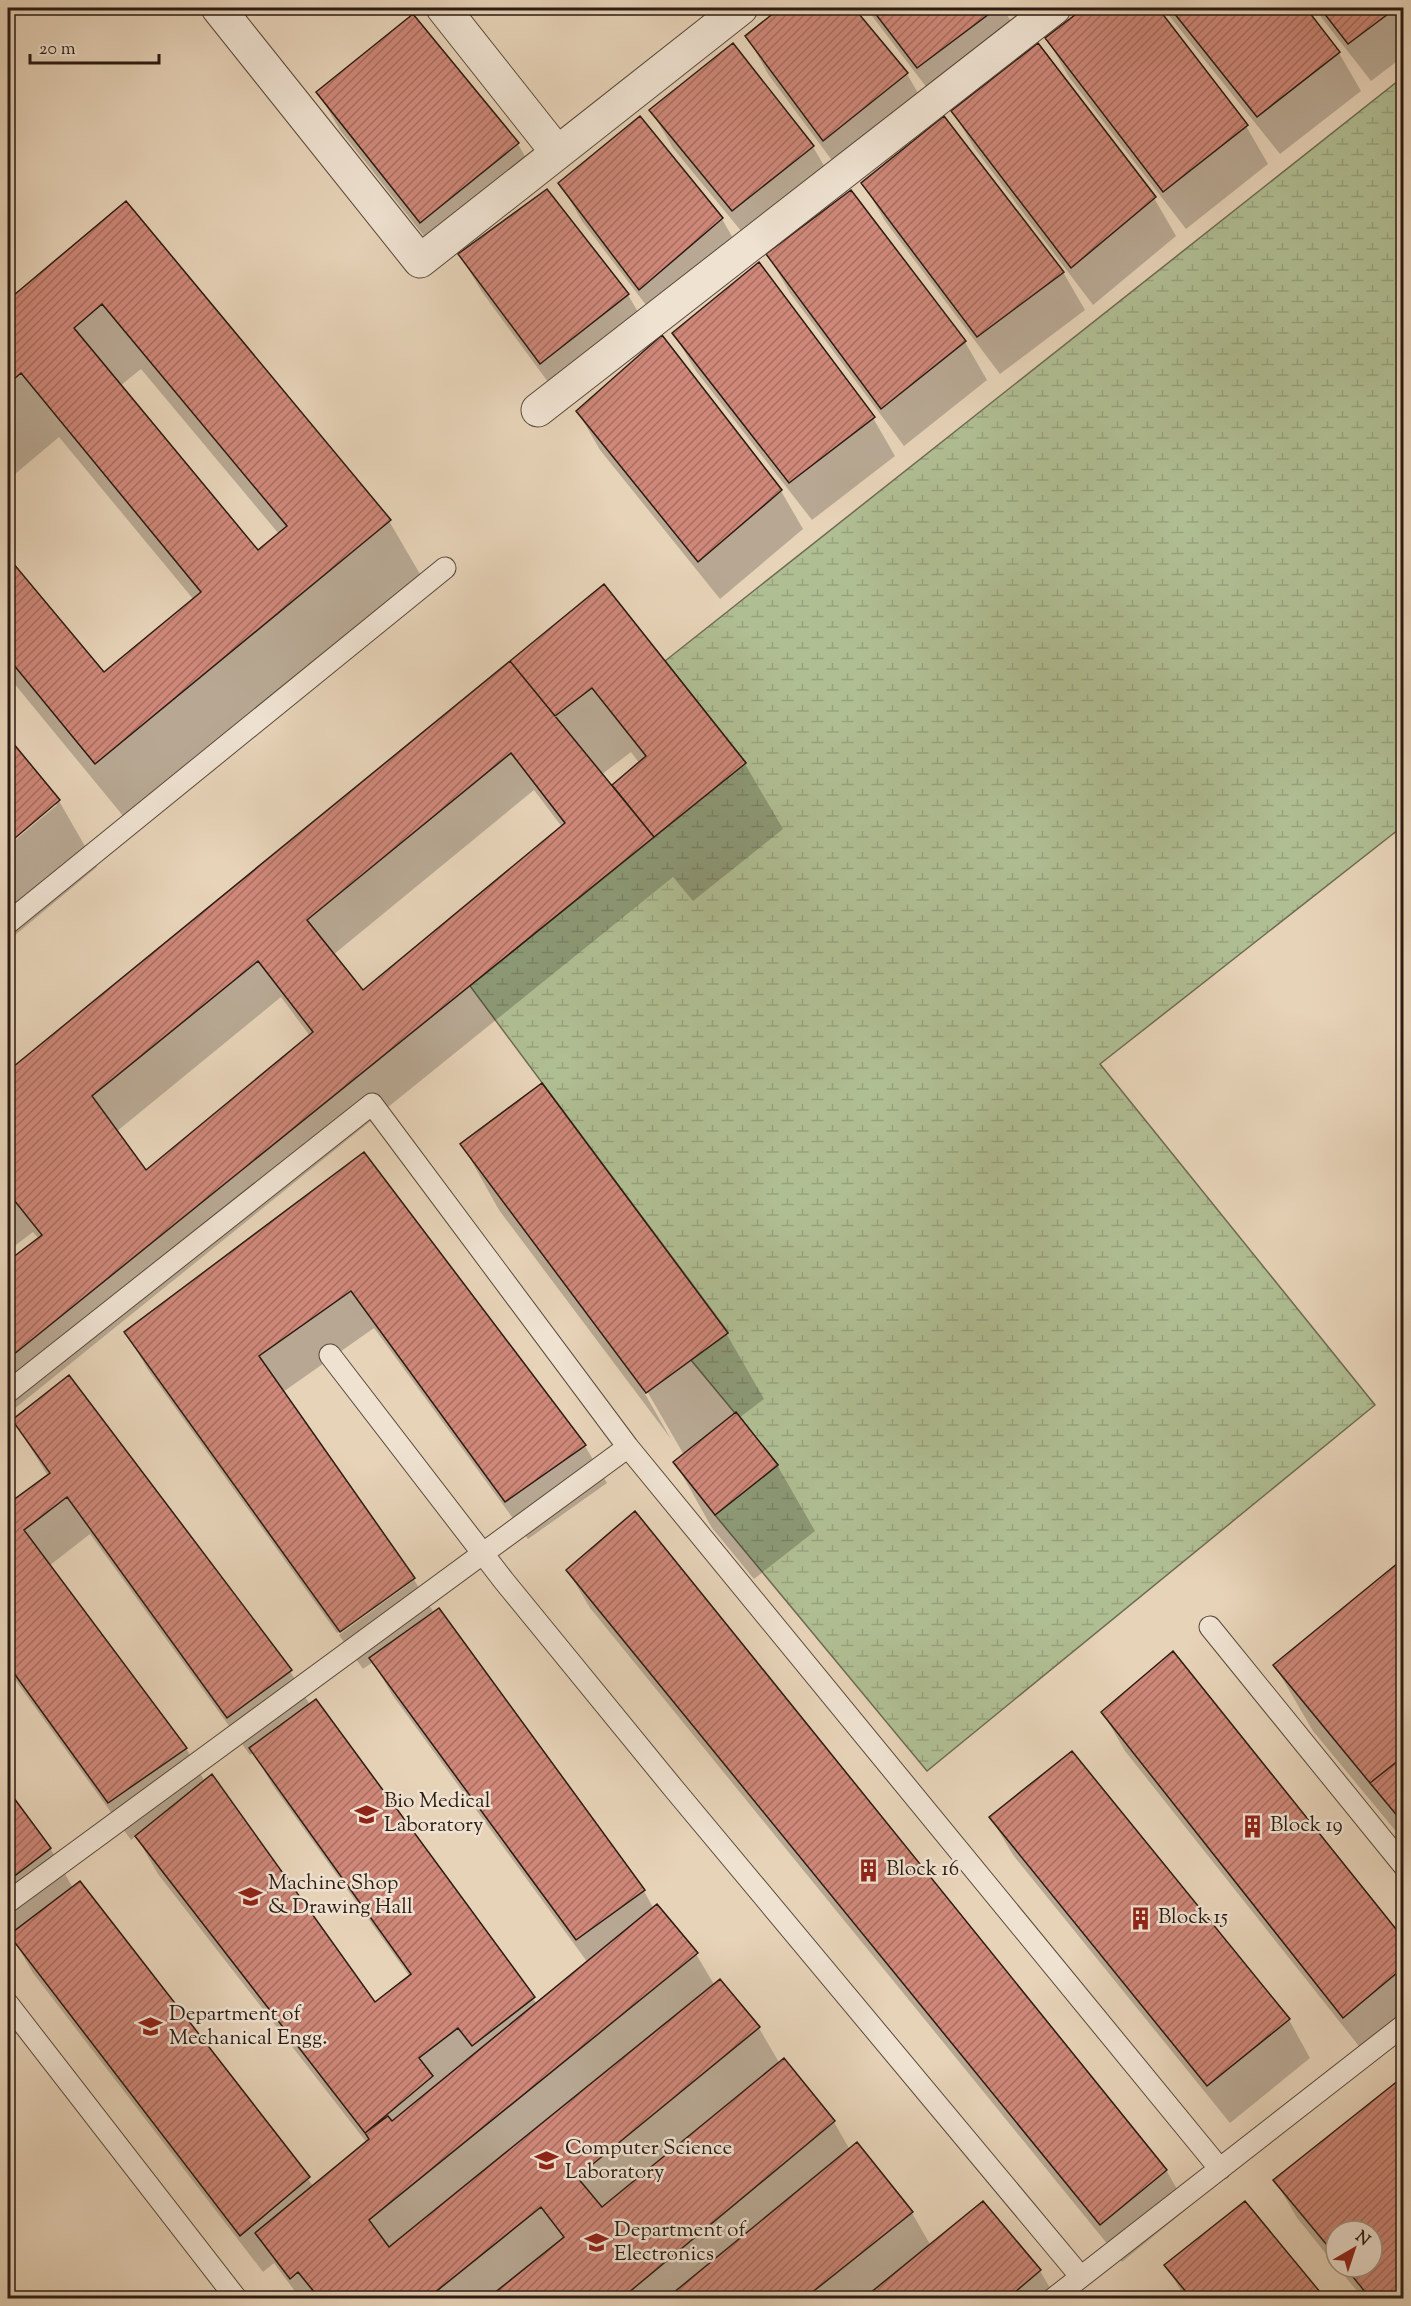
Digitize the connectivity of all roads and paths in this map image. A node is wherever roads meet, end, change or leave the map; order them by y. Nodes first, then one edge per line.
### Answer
1 (219, 8) edge
2 (443, 8) edge
3 (741, 8) edge
4 (1054, 8) edge
5 (556, 152) junction
6 (538, 410) dead end
7 (445, 568) dead end
8 (8, 922) edge
9 (330, 1355) dead end
10 (8, 1392) edge
11 (628, 1447) junction
12 (483, 1554) junction
13 (1210, 1627) dead end
14 (1404, 1866) edge
15 (8, 1902) edge
16 (8, 2004) edge
17 (1404, 2025) edge
18 (1220, 2169) junction
19 (1081, 2277) junction
20 (236, 2298) edge
21 (1054, 2298) edge

1 - 5 street
2 - 5 street
3 - 5 street
4 - 6 street
7 - 8 lane
9 - 12 lane
10 - 11 lane
11 - 12 lane
11 - 18 lane
12 - 15 lane
12 - 19 lane
13 - 14 lane
16 - 20 lane
17 - 18 lane
18 - 19 lane
19 - 21 lane

